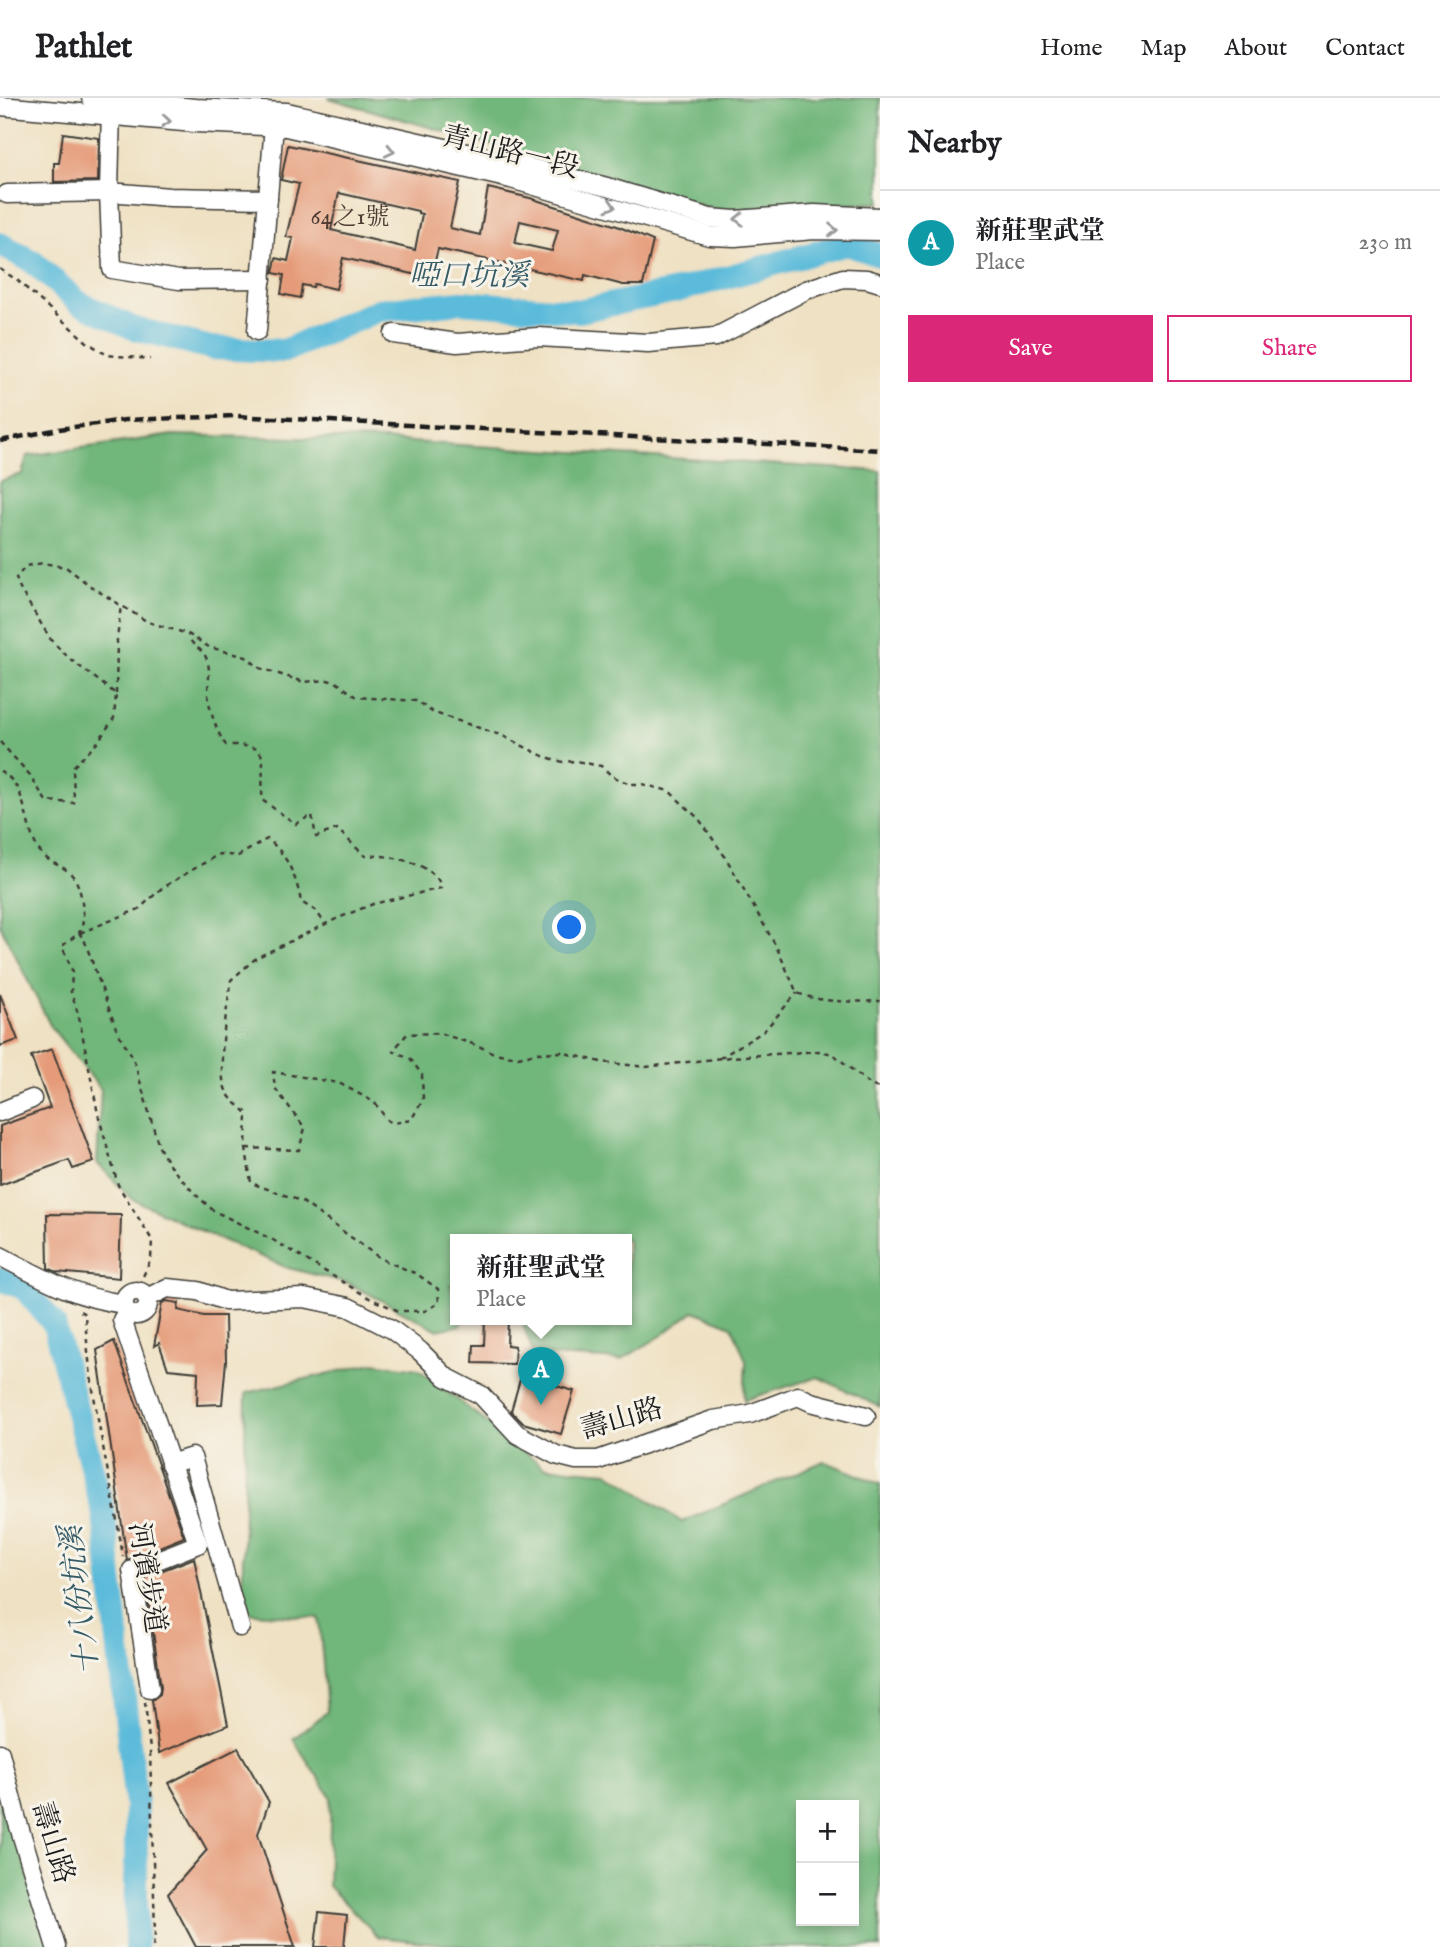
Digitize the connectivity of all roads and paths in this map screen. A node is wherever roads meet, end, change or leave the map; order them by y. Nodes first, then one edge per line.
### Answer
1 (91, 98) edge
2 (0, 106) edge
3 (111, 108) junction
4 (275, 117) junction
5 (109, 192) junction
6 (7, 194) dead end
7 (268, 199) junction
8 (880, 217) edge
9 (880, 231) edge
10 (0, 269) edge
11 (261, 279) junction
12 (880, 283) edge
13 (257, 331) dead end
14 (394, 334) dead end
15 (150, 359) dead end
16 (121, 605) junction
17 (188, 634) junction
18 (116, 694) junction
19 (0, 742) edge
20 (0, 771) edge
21 (326, 925) junction
22 (79, 933) junction
23 (797, 993) junction
24 (880, 1001) edge
25 (719, 1059) junction
26 (880, 1088) edge
27 (33, 1099) dead end
28 (0, 1112) edge
29 (246, 1148) junction
30 (0, 1256) edge
31 (134, 1301) junction
32 (73, 1307) dead end
33 (866, 1416) dead end
34 (170, 1464) junction
35 (125, 1566) dead end
36 (240, 1628) dead end
37 (147, 1691) joint
38 (0, 1753) edge
39 (56, 1947) edge
40 (153, 1947) edge

1 - 3 street, 青山路一段
2 - 3 street, 青山路一段
3 - 4 street, 青山路一段
3 - 5 street
4 - 7 street
8 -> 4 street, 青山路一段
4 -> 9 street, 青山路一段
5 - 6 street
5 - 7 street
5 - 11 street
7 - 11 street
10 - 15 path
11 - 13 street
12 - 14 street
16 - 17 path
16 - 18 path
16 - 18 path
17 - 21 path
17 - 23 path
18 - 19 path
20 - 22 path
21 - 22 path
21 - 29 path
22 - 29 path
22 - 31 path
23 - 24 path
23 - 25 path
25 - 26 path
25 - 29 path
27 - 28 street
30 - 31 street, 壽山路
31 - 33 street, 壽山路
31 - 34 street
32 - 35 path, 河濱步道
34 - 36 street
34 - 37 street
37 - 40 path
38 - 39 street, 壽山路

